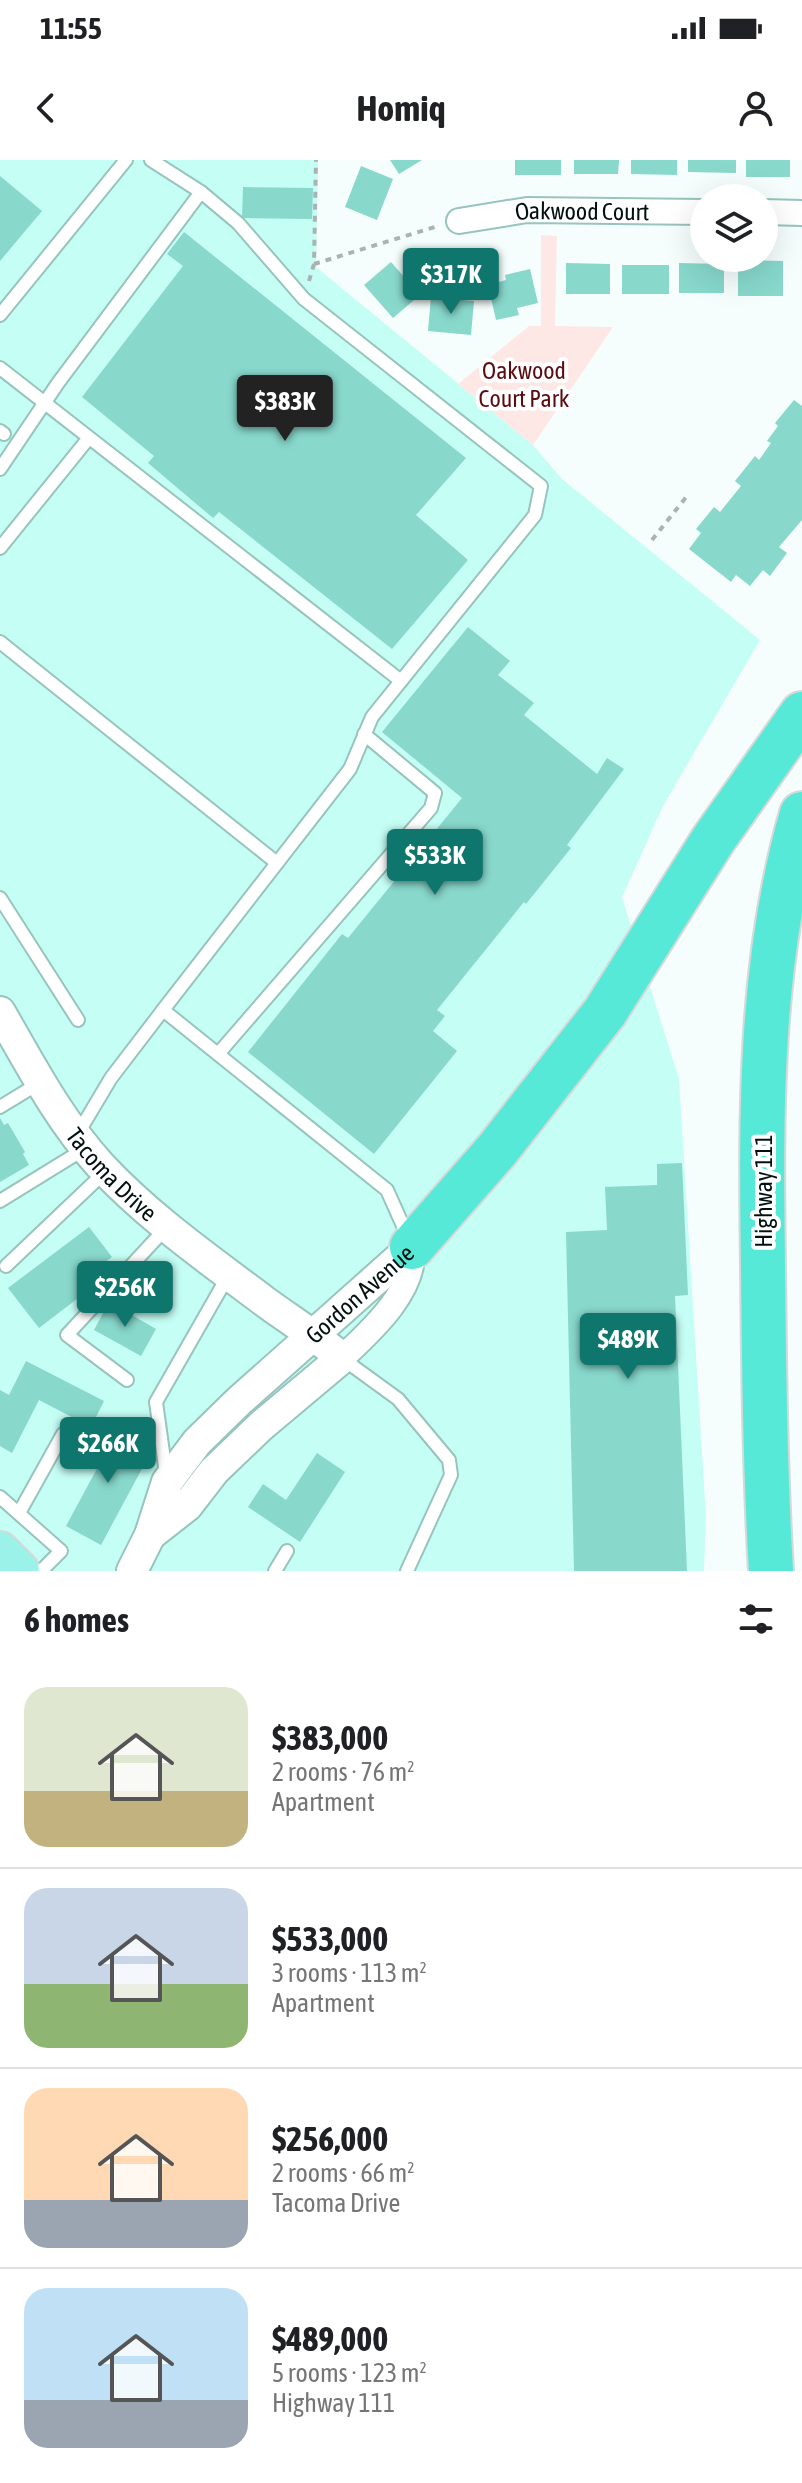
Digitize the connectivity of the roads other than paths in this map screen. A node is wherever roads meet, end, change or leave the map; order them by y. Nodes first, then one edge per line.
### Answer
1 (126, 160) edge
2 (151, 160) edge
3 (201, 192) junction
4 (690, 212) edge
5 (778, 212) edge
6 (802, 213) edge
7 (459, 221) road end
8 (0, 315) edge
9 (0, 368) edge
10 (46, 404) junction
11 (88, 439) junction
12 (0, 469) edge
13 (0, 548) edge
14 (0, 642) edge
15 (401, 681) junction
16 (802, 714) edge
17 (364, 734) junction
18 (802, 814) edge
19 (277, 863) junction
20 (0, 898) edge
21 (163, 1010) junction
22 (0, 1012) edge
23 (78, 1020) dead end
24 (218, 1054) junction
25 (41, 1082) junction
26 (0, 1107) edge
27 (82, 1141) junction
28 (106, 1171) junction
29 (0, 1201) edge
30 (168, 1226) junction
31 (412, 1247) junction
32 (6, 1266) dead end
33 (229, 1274) junction
34 (315, 1335) junction
35 (342, 1358) junction
36 (127, 1380) dead end
37 (63, 1434) dead end
38 (167, 1482) junction
39 (0, 1497) edge
40 (19, 1513) junction
41 (150, 1535) junction
42 (0, 1551) edge
43 (287, 1551) dead end
44 (20, 1571) edge
45 (41, 1571) edge
46 (132, 1571) edge
47 (275, 1571) edge
48 (407, 1571) edge
49 (768, 1571) edge

1 - 8 lane
2 - 3 lane
3 - 10 lane
3 - 15 lane
4 - 7 street, Oakwood Court
5 - 6 street
9 - 10 lane
10 - 11 lane
10 - 12 lane
11 - 13 lane
11 - 15 lane
14 - 19 lane
15 - 17 lane
16 - 31 highway
17 - 19 lane
17 - 24 lane
18 - 49 highway, Highway 111
19 - 21 lane
20 - 23 lane
21 - 24 lane
21 - 27 lane
22 - 25 street, Tacoma Drive
24 - 31 lane
25 - 26 lane
25 - 27 street, Tacoma Drive
27 - 28 street, Tacoma Drive
27 - 29 lane
28 - 30 street, Tacoma Drive
28 - 32 lane
30 - 33 street, Tacoma Drive
30 - 36 lane
31 - 34 street, Gordon Avenue
31 - 35 street, Gordon Avenue
33 - 34 street, Tacoma Drive
33 - 38 lane
34 - 35 street, Tacoma Drive
34 - 38 street, Gordon Avenue
35 - 41 street, Gordon Avenue
35 - 48 lane
37 - 40 lane
38 - 41 street, Gordon Avenue
39 - 40 lane
40 - 45 lane
41 - 46 street, Gordon Avenue
42 - 44 main road
43 - 47 lane

